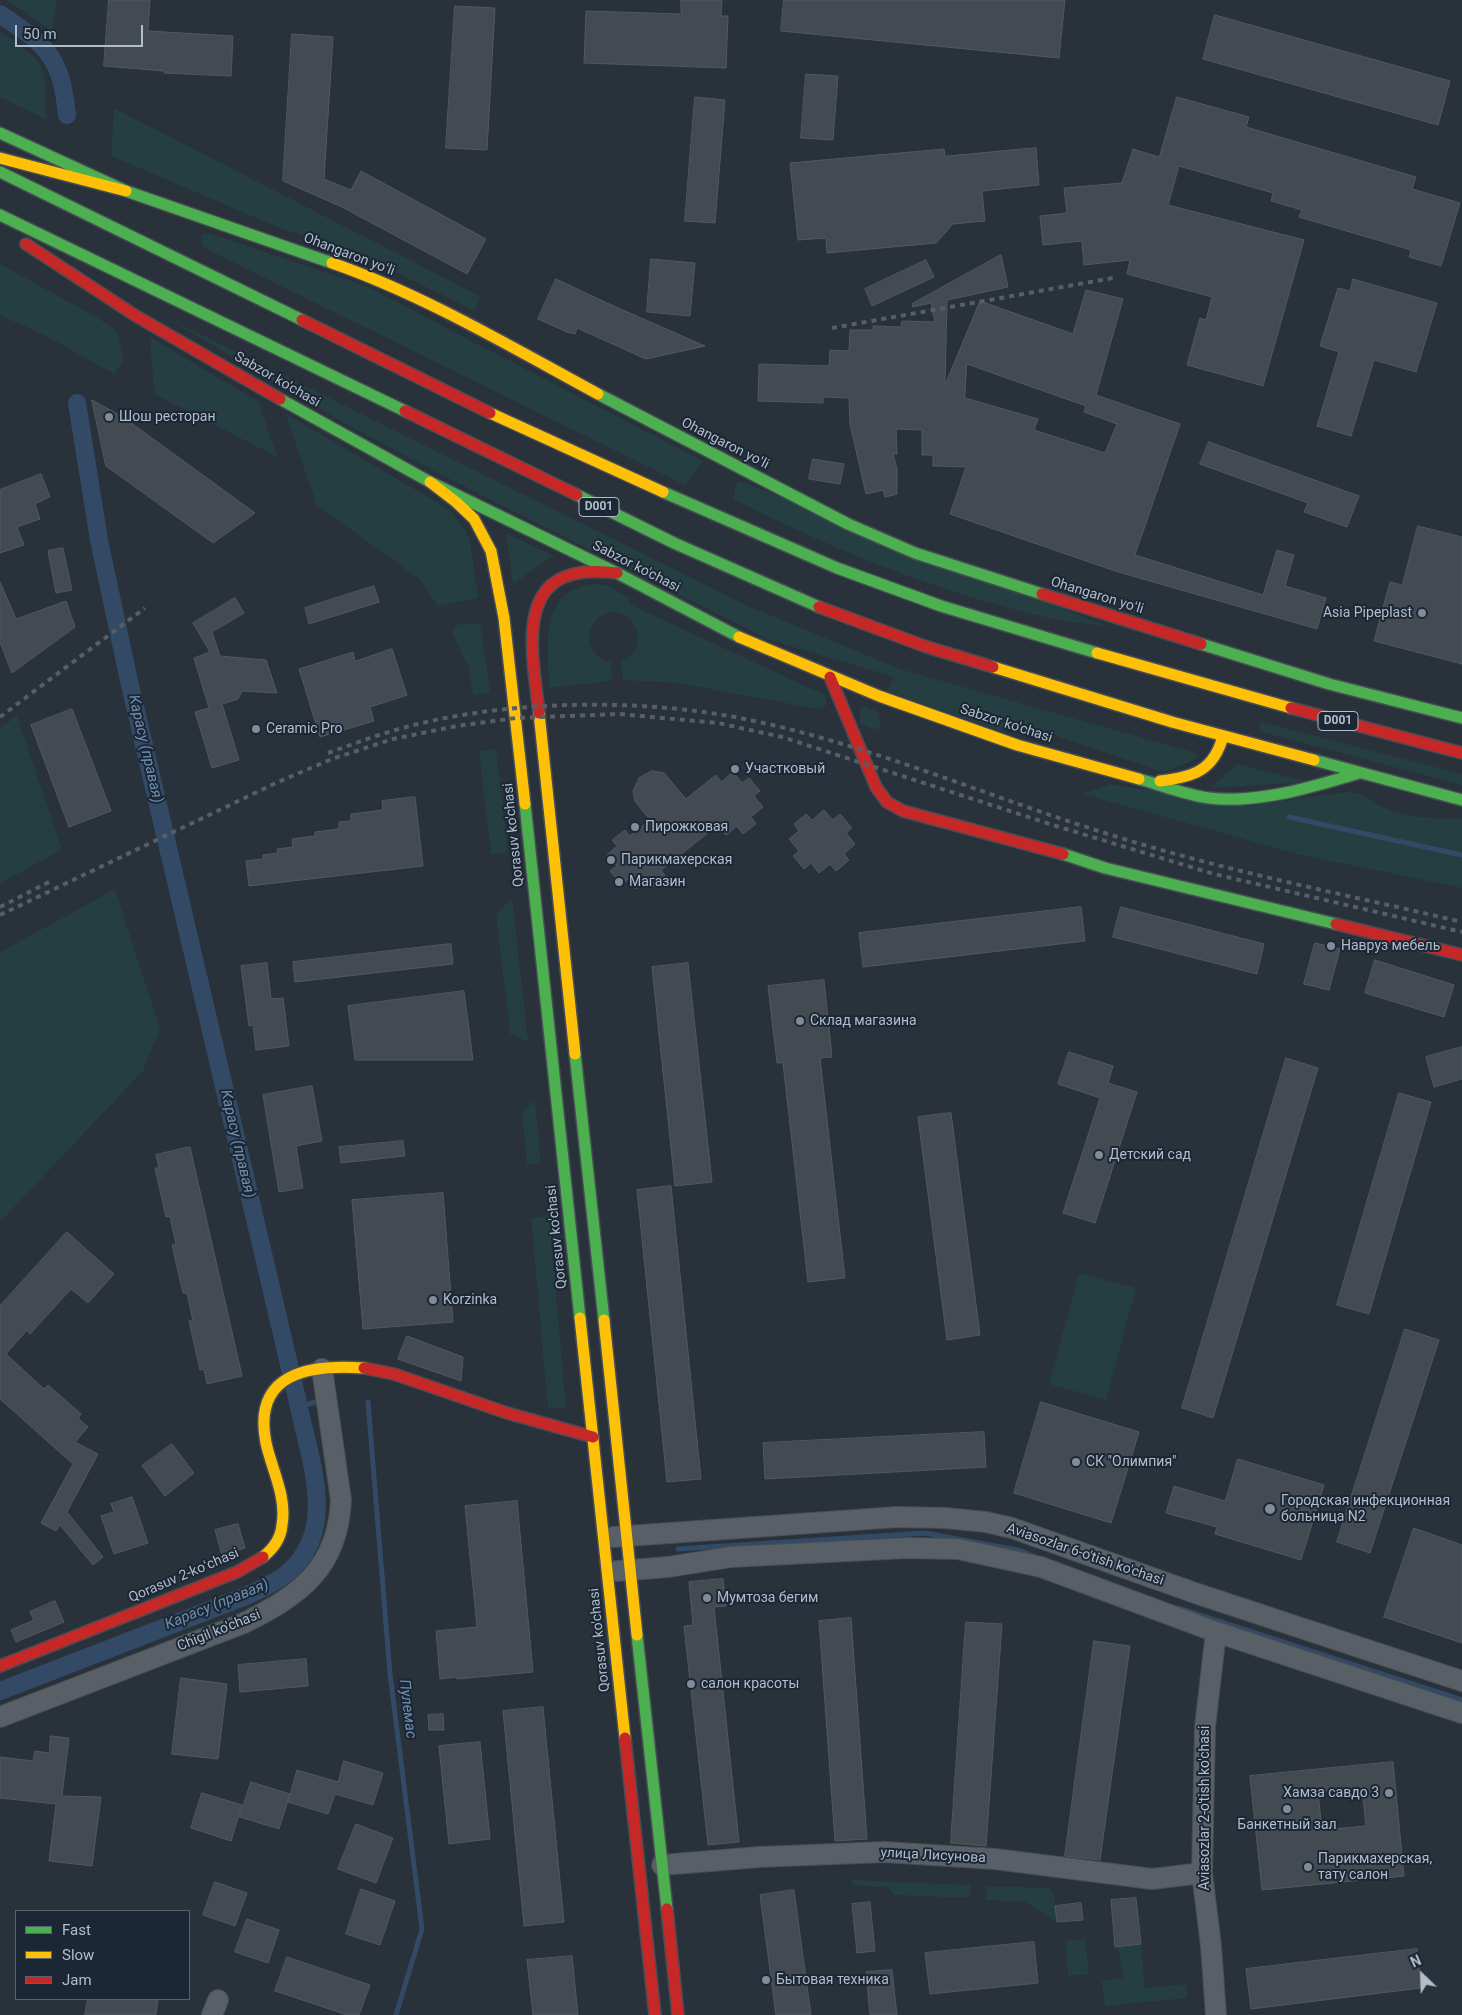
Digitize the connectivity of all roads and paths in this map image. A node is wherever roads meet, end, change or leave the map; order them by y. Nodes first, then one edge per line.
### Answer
1 (0, 133) edge
2 (0, 158) edge
3 (0, 172) edge
4 (126, 191) junction
5 (0, 215) edge
6 (8, 232) edge
7 (430, 482) junction
8 (617, 573) junction
9 (830, 677) junction
10 (1214, 688) junction
11 (1219, 701) dead end
12 (1462, 718) edge
13 (1223, 730) junction
14 (1462, 753) edge
15 (1358, 773) junction
16 (1148, 782) junction
17 (1462, 800) edge
18 (1462, 954) edge
19 (314, 1371) junction
20 (593, 1437) junction
21 (626, 1536) junction
22 (604, 1538) junction
23 (630, 1570) junction
24 (608, 1572) junction
25 (1193, 1608) junction
26 (1216, 1632) junction
27 (1352, 1663) junction
28 (0, 1666) edge
29 (1462, 1681) edge
30 (1462, 1713) edge
31 (0, 1717) edge
32 (662, 1864) junction
33 (1202, 1873) junction
34 (655, 2015) edge
35 (678, 2015) edge
36 (1216, 2015) edge

1 - 4 main road, Ohangaron yoʻli
2 - 4 main road
3 - 10 main road, D001
4 - 12 main road, Ohangaron yoʻli
5 - 13 main road, D001
6 - 7 main road, Sabzor ko'chasi
7 - 8 main road, Sabzor ko'chasi
7 - 20 main road, Qorasuv ko'chasi
8 - 9 main road, Sabzor ko'chasi
8 - 21 main road
9 - 16 main road, Sabzor ko'chasi
9 - 18 main road
10 - 11 main road
10 - 14 main road, D001
13 - 15 main road, D001
13 - 16 main road
15 - 16 main road, Sabzor ko'chasi
15 - 17 main road, D001
19 - 20 main road, Qorasuv 2-koʻchasi
19 - 28 main road, Qorasuv 2-koʻchasi
19 - 31 street, Chigil ko'chasi
20 - 22 main road, Qorasuv ko'chasi
21 - 22 street, Aviasozlar 6-o'tish ko'chasi
21 - 23 main road
21 - 25 street, Aviasozlar 6-o'tish ko'chasi
22 - 24 main road, Qorasuv ko'chasi
23 - 24 street, Aviasozlar 6-o'tish ko'chasi
23 - 25 street, Aviasozlar 6-o'tish ko'chasi
23 - 32 main road
24 - 34 main road, Qorasuv ko'chasi
25 - 26 street, Aviasozlar 6-o'tish ko'chasi
25 - 27 street, Aviasozlar 6-o'tish ko'chasi
26 - 27 street, Aviasozlar 6-o'tish ko'chasi
26 - 33 street, Aviasozlar 2-o'tish ko'chasi
27 - 29 street, Aviasozlar 6-o'tish ko'chasi
27 - 30 street, Aviasozlar 6-o'tish ko'chasi
32 - 33 street, улица Лисунова
32 - 35 main road
33 - 36 street, Aviasozlar 2-o'tish ko'chasi

